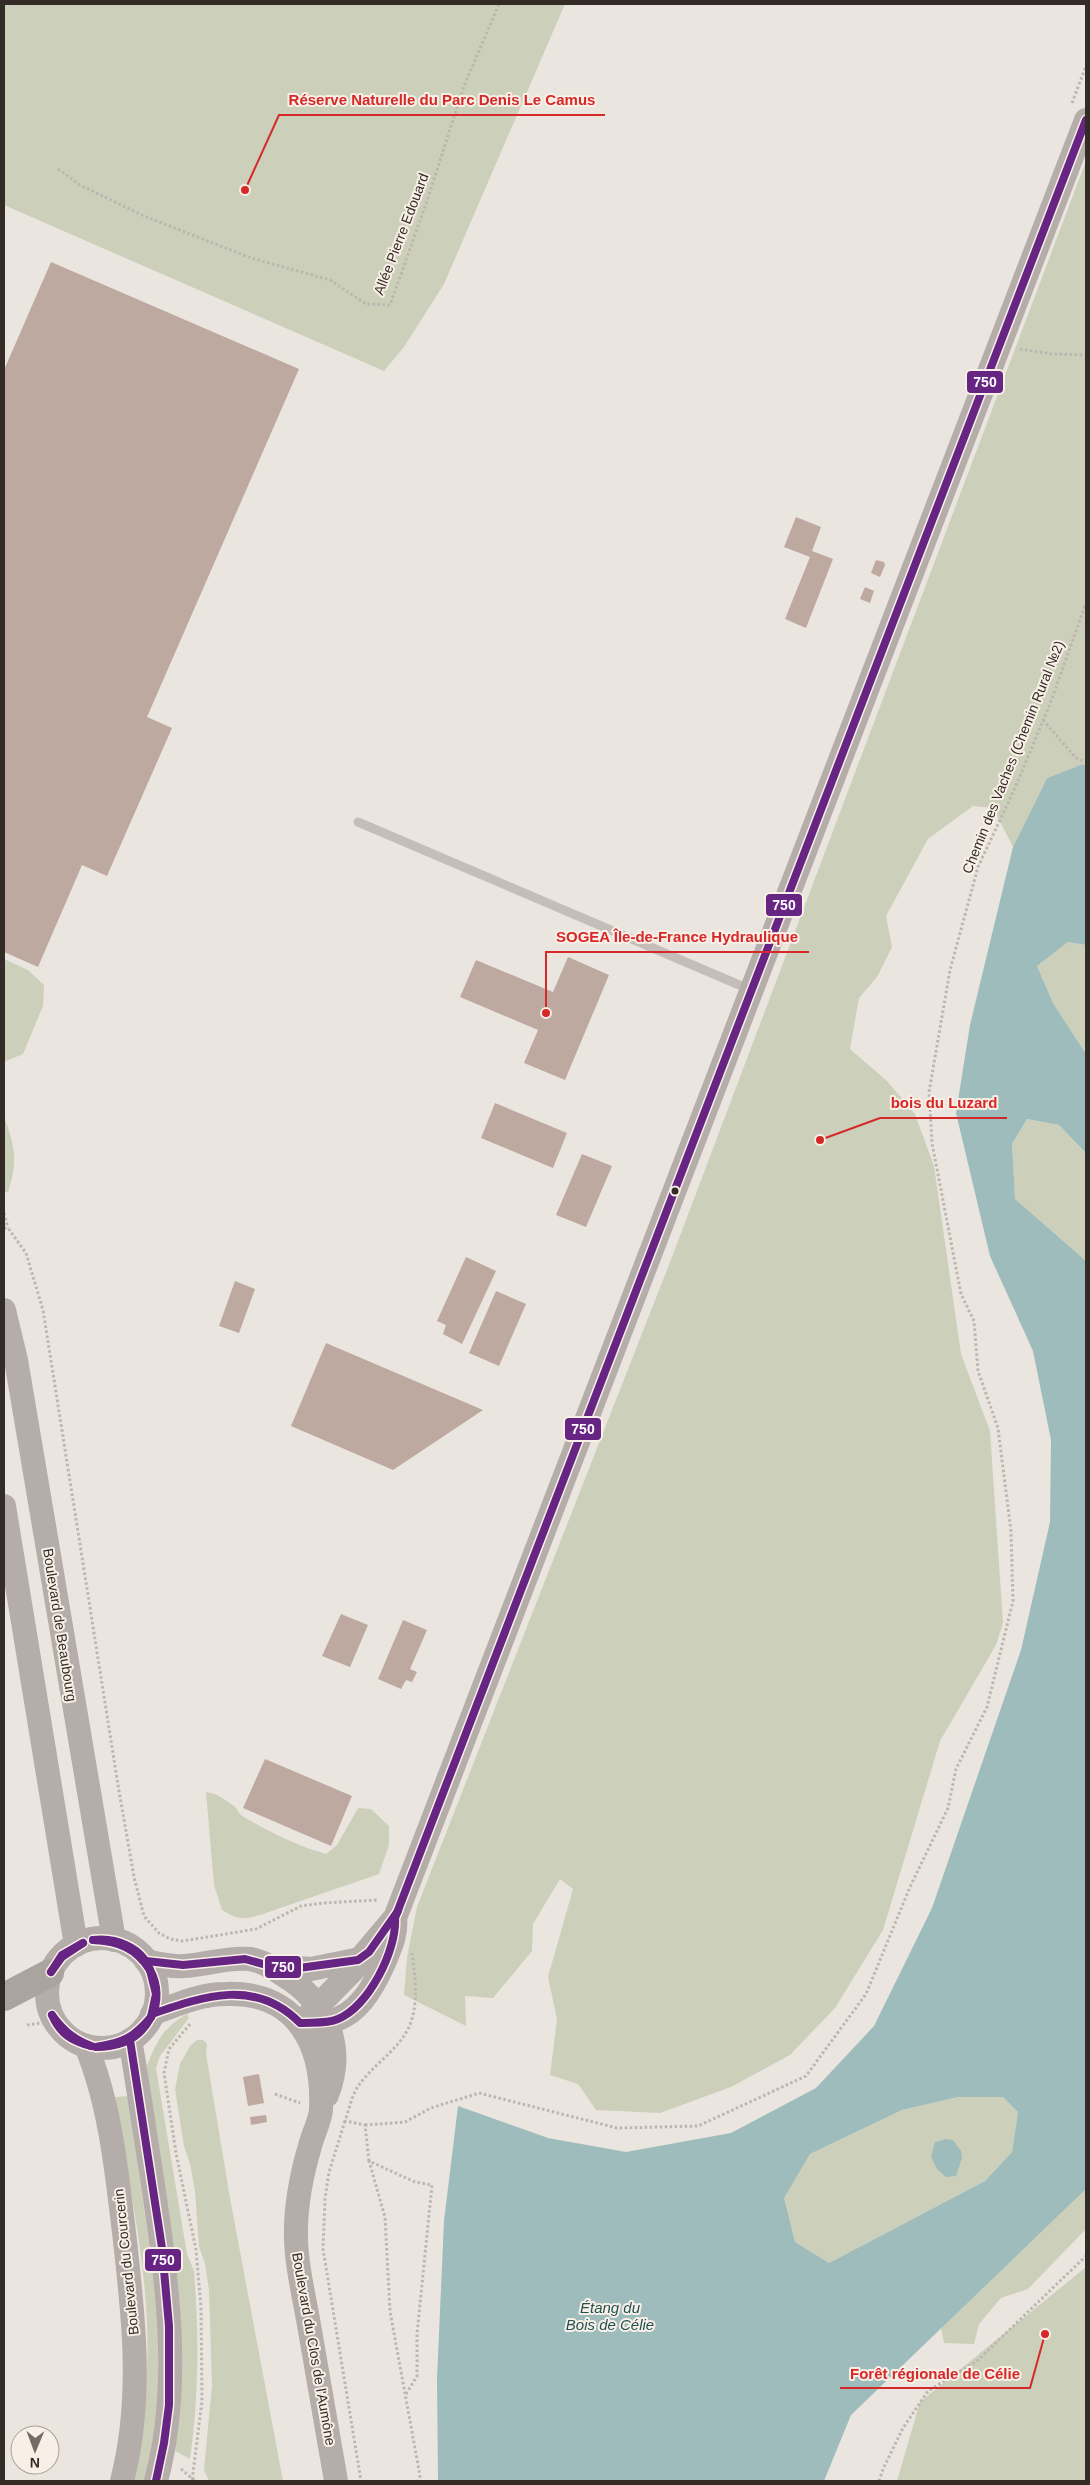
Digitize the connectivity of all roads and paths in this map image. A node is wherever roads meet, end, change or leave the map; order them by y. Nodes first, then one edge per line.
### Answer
1 (499, 4) edge
2 (1086, 120) edge
3 (58, 169) dead end
4 (1002, 343) junction
5 (1086, 355) edge
6 (1086, 603) edge
7 (1043, 720) junction
8 (1086, 762) edge
9 (358, 822) dead end
10 (751, 990) junction
11 (4, 1213) edge
12 (6, 1228) edge
13 (4, 1310) edge
14 (4, 1506) edge
15 (397, 1913) junction
16 (114, 1940) junction
17 (183, 1941) junction
18 (76, 1945) junction
19 (413, 1947) dead end
20 (360, 1959) junction
21 (146, 1961) junction
22 (185, 1966) junction
23 (269, 1966) junction
24 (50, 1974) junction
25 (4, 1997) edge
26 (190, 2000) junction
27 (152, 2014) junction
28 (324, 2014) junction
29 (54, 2021) junction
30 (300, 2023) junction
31 (27, 2025) dead end
32 (130, 2040) junction
33 (86, 2046) junction
34 (321, 2111) junction
35 (345, 2121) junction
36 (365, 2125) junction
37 (369, 2161) junction
38 (1086, 2256) edge
39 (406, 2394) junction
40 (122, 2481) edge
41 (156, 2481) edge
42 (192, 2481) edge
43 (336, 2481) edge
44 (361, 2481) edge
45 (418, 2481) edge
46 (879, 2481) edge

1 - 3 path, Allée Pierre Edouard
2 - 4 main road
4 - 5 path
4 - 10 main road
6 - 7 path, Chemin des Vaches (Chemin Rural №2)
7 - 8 path
7 - 36 path, Chemin des Vaches (Chemin Rural №2)
9 - 10 lane
10 - 15 main road
11 - 12 path
12 - 17 path
13 - 16 main road, Boulevard de Beaubourg
14 - 18 main road
15 - 17 path
15 - 20 main road
15 - 28 main road
16 - 18 main road
16 - 21 main road
17 - 22 path
18 - 24 main road
19 - 35 path
20 - 23 main road
20 - 28 main road
21 - 22 main road
21 - 27 main road
22 - 23 main road
23 - 28 main road
24 - 25 highway
24 - 29 main road
26 - 27 main road, Boulevard du Clos de l'Aumône
26 - 30 main road, Boulevard du Clos de l'Aumône
26 - 42 path
27 - 32 main road
28 - 30 main road
28 - 34 main road
29 - 31 path
29 - 33 main road
30 - 34 main road, Boulevard du Clos de l'Aumône
32 - 33 main road
32 - 41 main road
33 - 40 main road, Boulevard du Courcerin
34 - 35 path, Chemin des Vaches (Chemin Rural №2)
34 - 43 main road, Boulevard du Clos de l'Aumône
35 - 36 path, Chemin des Vaches (Chemin Rural №2)
35 - 44 path
36 - 37 path
37 - 39 path
37 - 39 path
38 - 46 path
39 - 45 path

